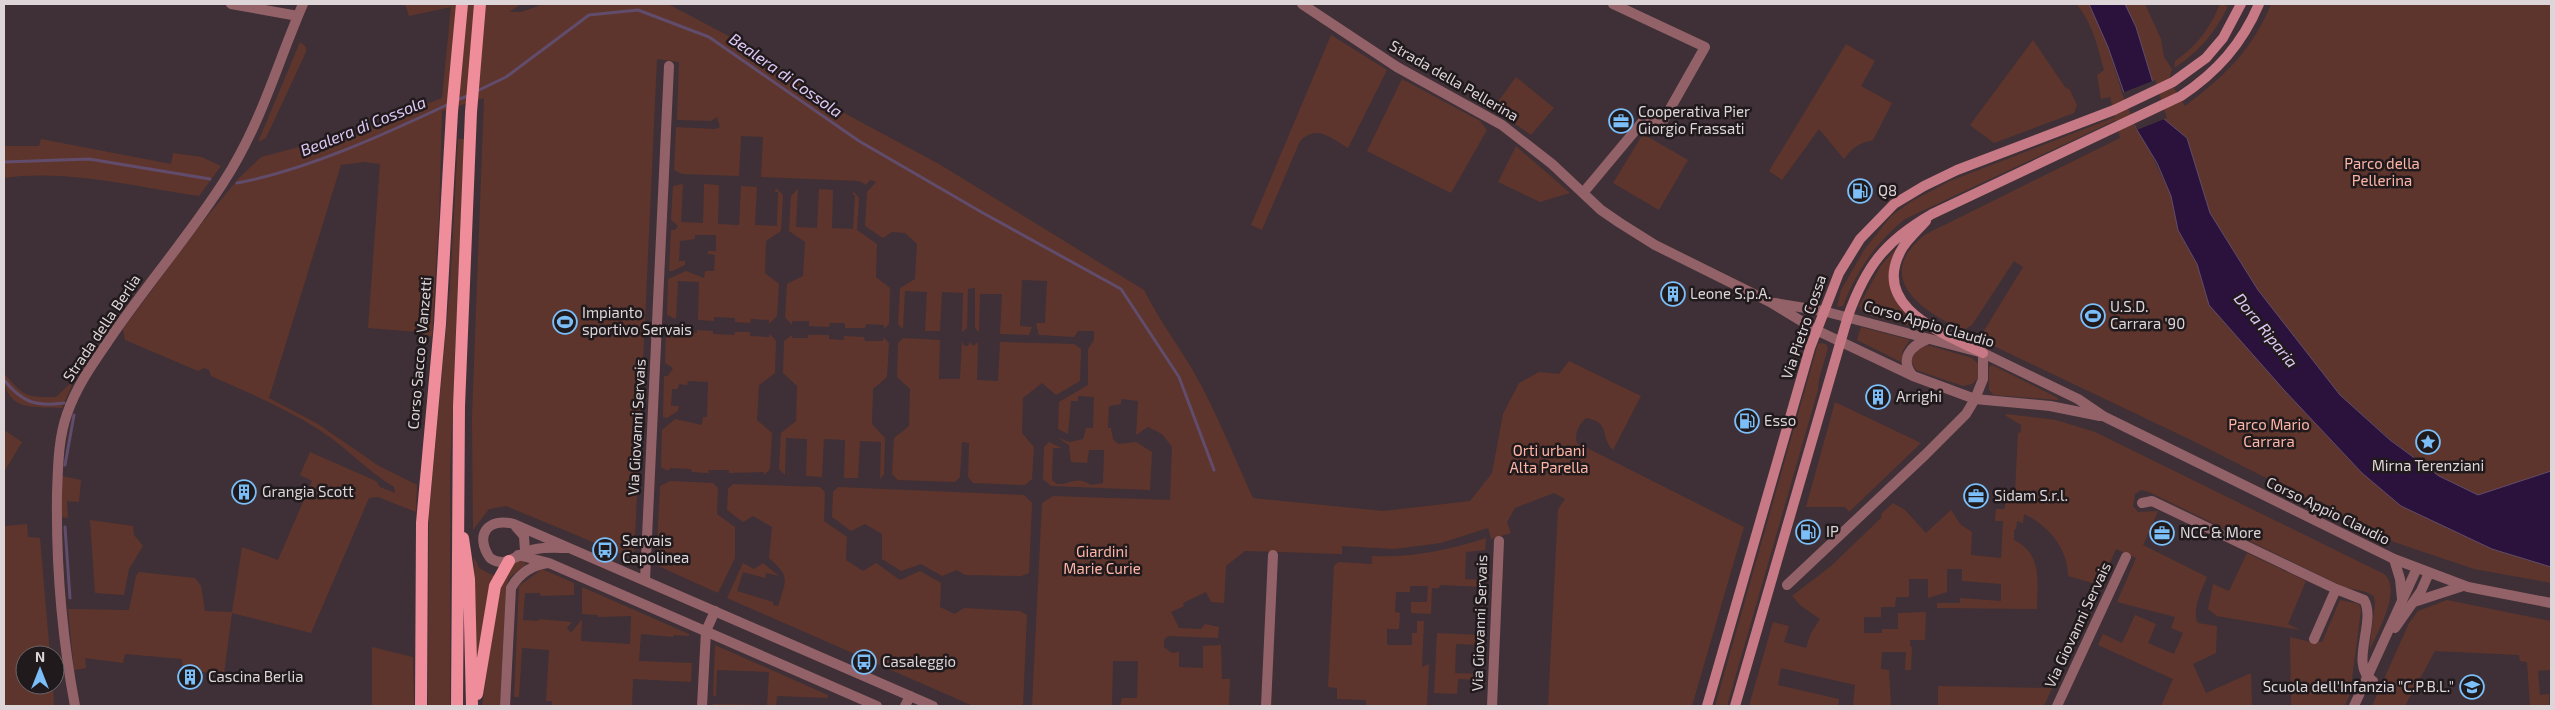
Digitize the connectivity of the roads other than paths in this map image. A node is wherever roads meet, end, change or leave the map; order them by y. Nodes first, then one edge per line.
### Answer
1 (231, 4) edge
2 (304, 4) edge
3 (462, 4) edge
4 (480, 4) edge
5 (1302, 4) edge
6 (1613, 4) edge
7 (2241, 4) edge
8 (2259, 4) edge
9 (298, 16) junction
10 (669, 66) dead end
11 (1583, 193) junction
12 (1932, 214) junction
13 (1770, 302) junction
14 (1823, 311) junction
15 (1848, 316) junction
16 (1816, 330) junction
17 (1928, 339) junction
18 (1840, 341) junction
19 (1982, 352) junction
20 (1913, 376) junction
21 (1975, 399) junction
22 (2103, 416) junction
23 (2142, 503) dead end
24 (459, 506) junction
25 (514, 524) junction
26 (1499, 541) dead end
27 (568, 548) junction
28 (1273, 555) dead end
29 (517, 556) junction
30 (2126, 557) dead end
31 (2394, 560) junction
32 (549, 563) junction
33 (2417, 568) junction
34 (2430, 573) junction
35 (645, 580) junction
36 (1787, 585) dead end
37 (2463, 586) junction
38 (2336, 589) junction
39 (2402, 600) junction
40 (2414, 602) junction
41 (2551, 603) edge
42 (715, 612) junction
43 (706, 631) junction
44 (2314, 639) dead end
45 (2370, 679) junction
46 (910, 696) junction
47 (75, 706) edge
48 (421, 706) edge
49 (456, 706) edge
50 (473, 706) edge
51 (505, 706) edge
52 (702, 706) edge
53 (877, 706) edge
54 (905, 706) edge
55 (933, 706) edge
56 (1266, 706) edge
57 (1492, 706) edge
58 (1707, 706) edge
59 (1735, 706) edge
60 (2057, 706) edge
61 (2354, 706) edge
62 (2361, 706) edge

1 - 9 street
2 - 9 street, Strada della Berlia
3 - 48 main road, Corso Sacco e Vanzetti
4 - 24 main road
5 - 11 street, Strada della Pellerina
6 - 11 street
7 - 14 main road, Via Pietro Cossa
8 - 12 main road
9 - 47 street, Strada della Berlia
10 - 35 street, Via Giovanni Servais
11 - 13 street, Strada della Pellerina
12 - 15 main road
12 - 19 main road
13 - 14 street, Strada della Pellerina
13 - 16 street, Strada della Pellerina
14 - 15 street, Corso Appio Claudio
14 - 16 main road, Via Pietro Cossa
15 - 17 street, Corso Appio Claudio
15 - 18 main road
16 - 18 street, Corso Appio Claudio
16 - 58 main road, Via Pietro Cossa
17 - 19 street, Corso Appio Claudio
17 - 20 street
18 - 20 street, Corso Appio Claudio
18 - 59 main road
19 - 21 street
19 - 22 street, Corso Appio Claudio
20 - 21 street, Corso Appio Claudio
21 - 22 street, Corso Appio Claudio
21 - 36 street
22 - 31 street, Corso Appio Claudio
23 - 38 street
24 - 49 main road
24 - 50 main road
25 - 27 street
25 - 29 street
25 - 29 street
26 - 57 street, Via Giovanni Servais
27 - 29 street
27 - 35 street
28 - 56 street
29 - 32 street
29 - 50 main road
30 - 60 street, Via Giovanni Servais
31 - 33 street, Corso Appio Claudio
31 - 39 street
32 - 43 street
32 - 51 street
33 - 34 street, Corso Appio Claudio
33 - 39 street
34 - 37 street, Corso Appio Claudio
34 - 40 street
35 - 42 street
37 - 40 street
37 - 41 street, Corso Appio Claudio
38 - 44 street
38 - 45 street
39 - 45 street
40 - 45 street
42 - 43 street
42 - 46 street
43 - 52 street
43 - 53 street
45 - 61 street
45 - 62 street
46 - 54 street
46 - 55 street

